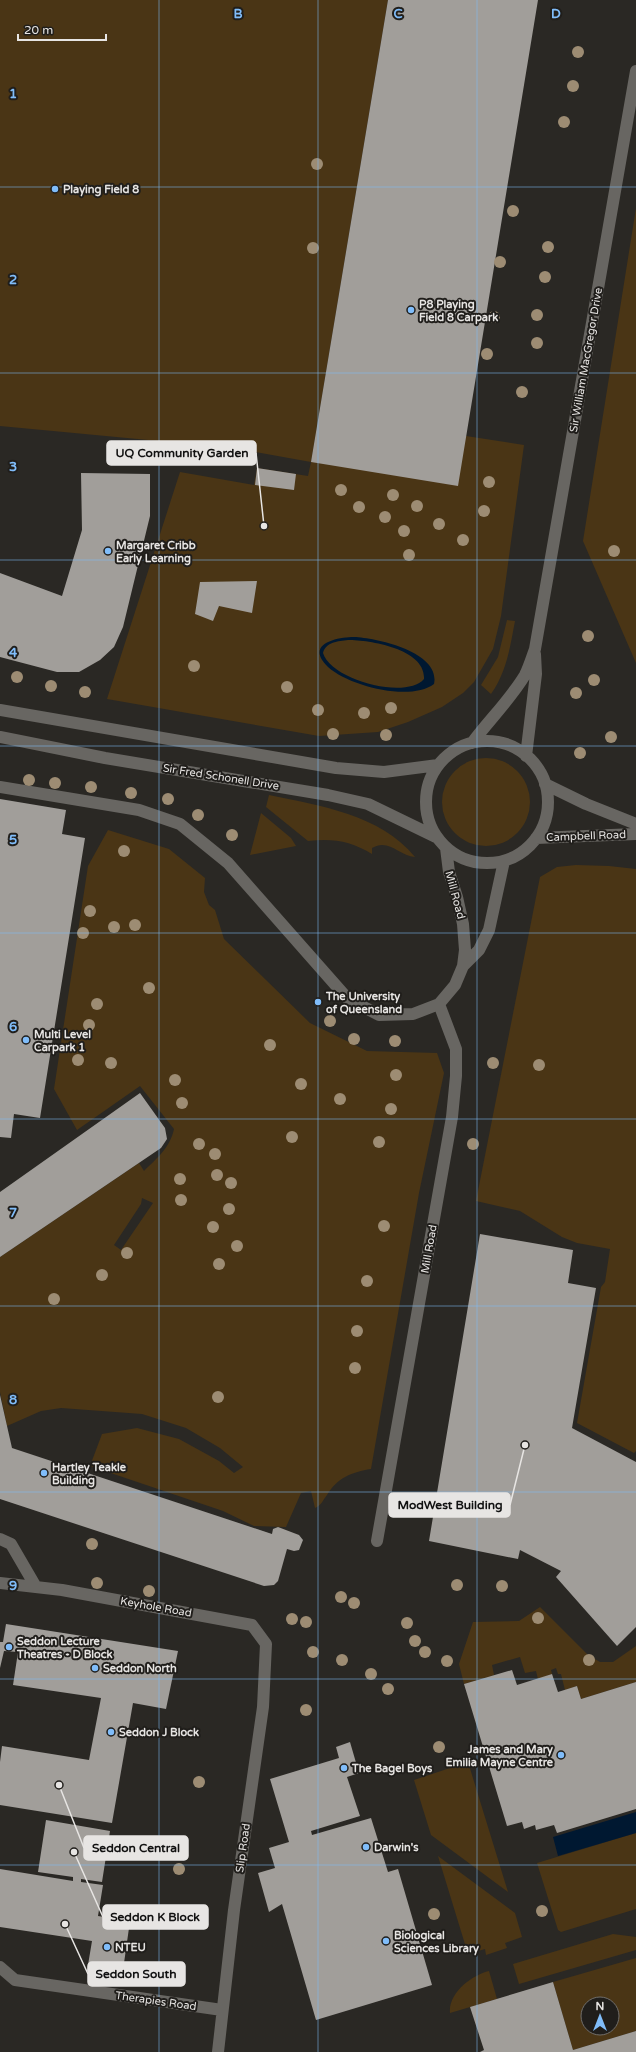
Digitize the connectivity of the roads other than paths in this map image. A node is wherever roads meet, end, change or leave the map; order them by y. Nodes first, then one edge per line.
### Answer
1 (636, 71) edge
2 (535, 649) junction
3 (0, 710) edge
4 (0, 737) edge
5 (472, 743) junction
6 (526, 756) junction
7 (438, 765) junction
8 (545, 784) junction
9 (0, 786) edge
10 (636, 824) edge
11 (636, 834) edge
12 (436, 837) junction
13 (536, 838) junction
14 (446, 848) junction
15 (504, 861) junction
16 (463, 966) junction
17 (438, 1004) junction
18 (0, 1539) edge
19 (377, 1540) dead end
20 (0, 1584) edge
21 (36, 1587) junction
22 (266, 1644) joint
23 (0, 1967) edge
24 (222, 2010) junction
25 (218, 2052) edge

1 - 2 street, Sir William MacGregor Drive
2 - 5 street, Sir William MacGregor Drive
2 - 6 street, Sir William MacGregor Drive
3 - 7 street
4 - 12 street, Sir Fred Schonell Drive
5 - 6 street, Sir Fred Schonell Drive
5 - 7 street, Sir Fred Schonell Drive
6 - 8 street, Sir Fred Schonell Drive
7 - 12 street, Sir Fred Schonell Drive
8 - 10 street, Campbell Road
8 - 13 street, Sir Fred Schonell Drive
9 - 17 street
11 - 13 street, Campbell Road
12 - 14 street, Sir Fred Schonell Drive
13 - 15 street, Sir Fred Schonell Drive
14 - 15 street, Sir Fred Schonell Drive
14 - 16 street, Mill Road
15 - 16 street, Mill Road
16 - 17 street, Mill Road
17 - 19 street, Mill Road
18 - 21 street
20 - 21 street, Keyhole Road
21 - 22 street, Keyhole Road
22 - 24 street, Slip Road
23 - 24 street, Therapies Road
24 - 25 street, Slip Road

